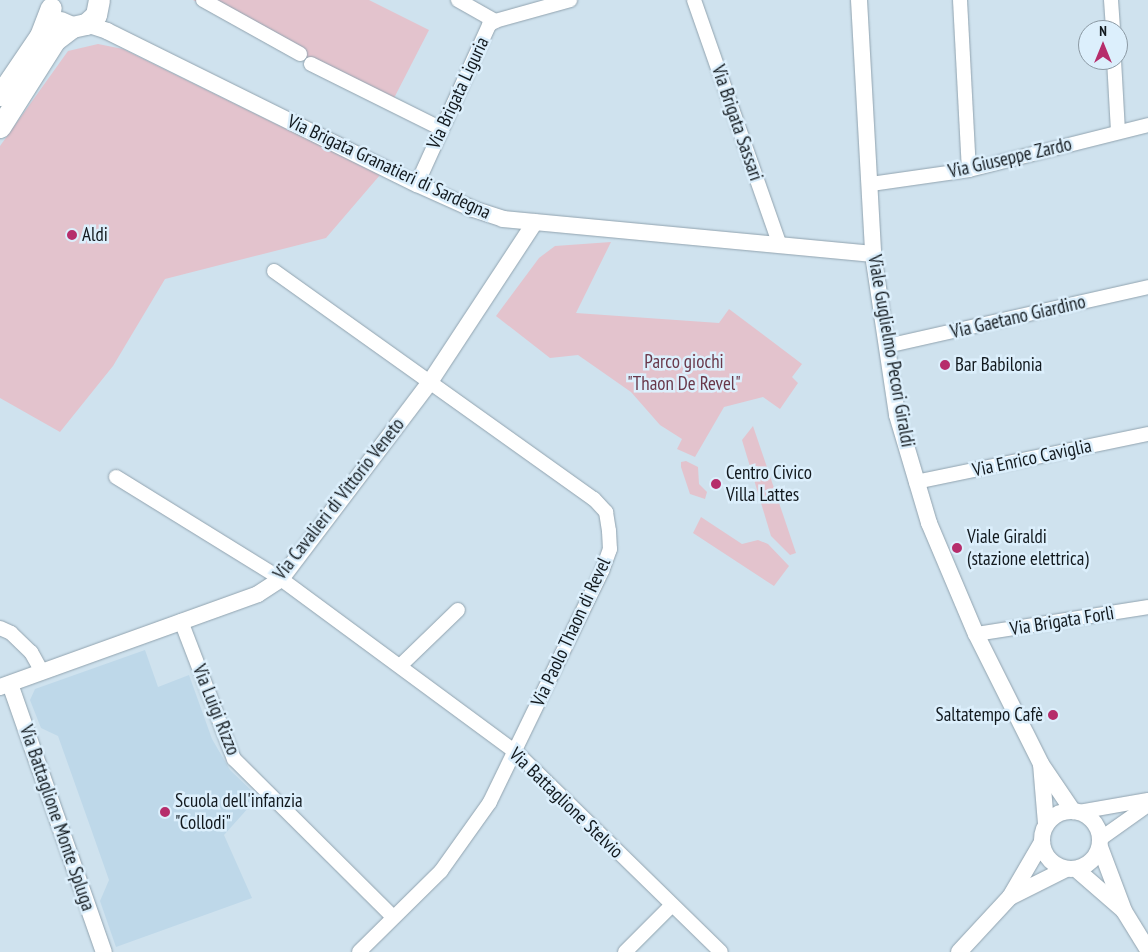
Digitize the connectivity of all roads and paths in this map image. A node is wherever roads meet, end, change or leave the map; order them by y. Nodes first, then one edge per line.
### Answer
1 (203, 0) edge
2 (458, 0) edge
3 (570, 0) edge
4 (694, 0) edge
5 (860, 0) edge
6 (960, 0) edge
7 (1111, 0) edge
8 (50, 3) edge
9 (99, 4) edge
10 (1112, 20) edge
11 (494, 21) junction
12 (76, 27) junction
13 (131, 43) junction
14 (300, 54) dead end
15 (311, 64) dead end
16 (1115, 70) edge
17 (0, 95) edge
18 (1148, 124) edge
19 (0, 127) edge
20 (442, 129) junction
21 (1118, 132) junction
22 (968, 170) junction
23 (417, 184) junction
24 (871, 184) junction
25 (535, 222) junction
26 (780, 245) junction
27 (873, 254) junction
28 (274, 271) dead end
29 (1148, 287) edge
30 (887, 346) junction
31 (430, 382) junction
32 (1148, 434) edge
33 (116, 477) dead end
34 (916, 482) junction
35 (281, 579) junction
36 (1148, 607) edge
37 (458, 610) dead end
38 (181, 621) junction
39 (0, 628) edge
40 (976, 634) junction
41 (401, 665) junction
42 (42, 672) junction
43 (5, 685) edge
44 (516, 752) junction
45 (1040, 764) junction
46 (1148, 800) edge
47 (1148, 805) edge
48 (1076, 811) junction
49 (1046, 824) junction
50 (1042, 842) junction
51 (1100, 843) junction
52 (1071, 869) junction
53 (1010, 897) junction
54 (672, 906) junction
55 (1124, 911) junction
56 (393, 917) junction
57 (1148, 950) edge
58 (104, 952) edge
59 (359, 952) edge
60 (625, 952) edge
61 (721, 952) edge
62 (959, 952) edge

1 - 14 street
2 - 11 street
3 - 11 street, Via Brigata Liguria
4 - 26 street, Via Brigata Sassari
5 - 24 street, Viale Guglielmo Pecori Giraldi
6 - 22 street
7 - 10 street
8 - 12 main road
8 - 17 main road
9 - 12 main road
9 - 13 street, Via Brigata Granatieri di Sardegna
11 - 20 street, Via Brigata Liguria
12 - 13 street, Via Brigata Granatieri di Sardegna
12 - 19 main road
13 - 23 street, Via Brigata Granatieri di Sardegna
15 - 20 street
16 - 21 street
18 - 21 street, Via Giuseppe Zardo
20 - 23 street, Via Brigata Liguria
21 - 22 street, Via Giuseppe Zardo
22 - 24 street, Via Giuseppe Zardo
23 - 25 street, Via Brigata Granatieri di Sardegna
24 - 27 street, Viale Guglielmo Pecori Giraldi
25 - 26 street, Via Brigata Granatieri di Sardegna
25 - 31 street, Via Cavalieri di Vittorio Veneto
26 - 27 street, Via Brigata Granatieri di Sardegna
27 - 30 street, Viale Guglielmo Pecori Giraldi
28 - 31 street, Via Paolo Thaon di Revel
29 - 30 street, Via Gaetano Giardino
30 - 34 street, Viale Guglielmo Pecori Giraldi
31 - 35 street, Via Cavalieri di Vittorio Veneto
31 - 44 street, Via Paolo Thaon di Revel
32 - 34 street, Via Enrico Caviglia
33 - 35 street, Via Battaglione Stelvio
34 - 40 street, Viale Guglielmo Pecori Giraldi
35 - 38 street, Via Cavalieri di Vittorio Veneto
35 - 41 street, Via Battaglione Stelvio
36 - 40 street, Via Brigata Forlì
37 - 41 street
38 - 42 street, Via Cavalieri di Vittorio Veneto
38 - 56 street, Via Luigi Rizzo
39 - 42 street
40 - 45 street, Viale Guglielmo Pecori Giraldi
41 - 44 street, Via Battaglione Stelvio
42 - 43 street, Via Cavalieri di Vittorio Veneto
43 - 58 street, Via Battaglione Monte Spluga
44 - 54 street, Via Battaglione Stelvio
44 - 56 street, Via Paolo Thaon di Revel
45 - 48 street, Viale Guglielmo Pecori Giraldi
45 - 49 street, Viale Guglielmo Pecori Giraldi
46 - 48 street
47 - 51 street
48 - 49 street
48 - 51 street
49 - 50 street
50 - 52 street
50 - 53 street
51 - 52 street
51 - 55 street
52 - 53 street
52 - 55 street
53 - 62 street
54 - 60 street
54 - 61 street, Via Battaglione Stelvio
55 - 57 street
56 - 59 street, Via Paolo Thaon di Revel

